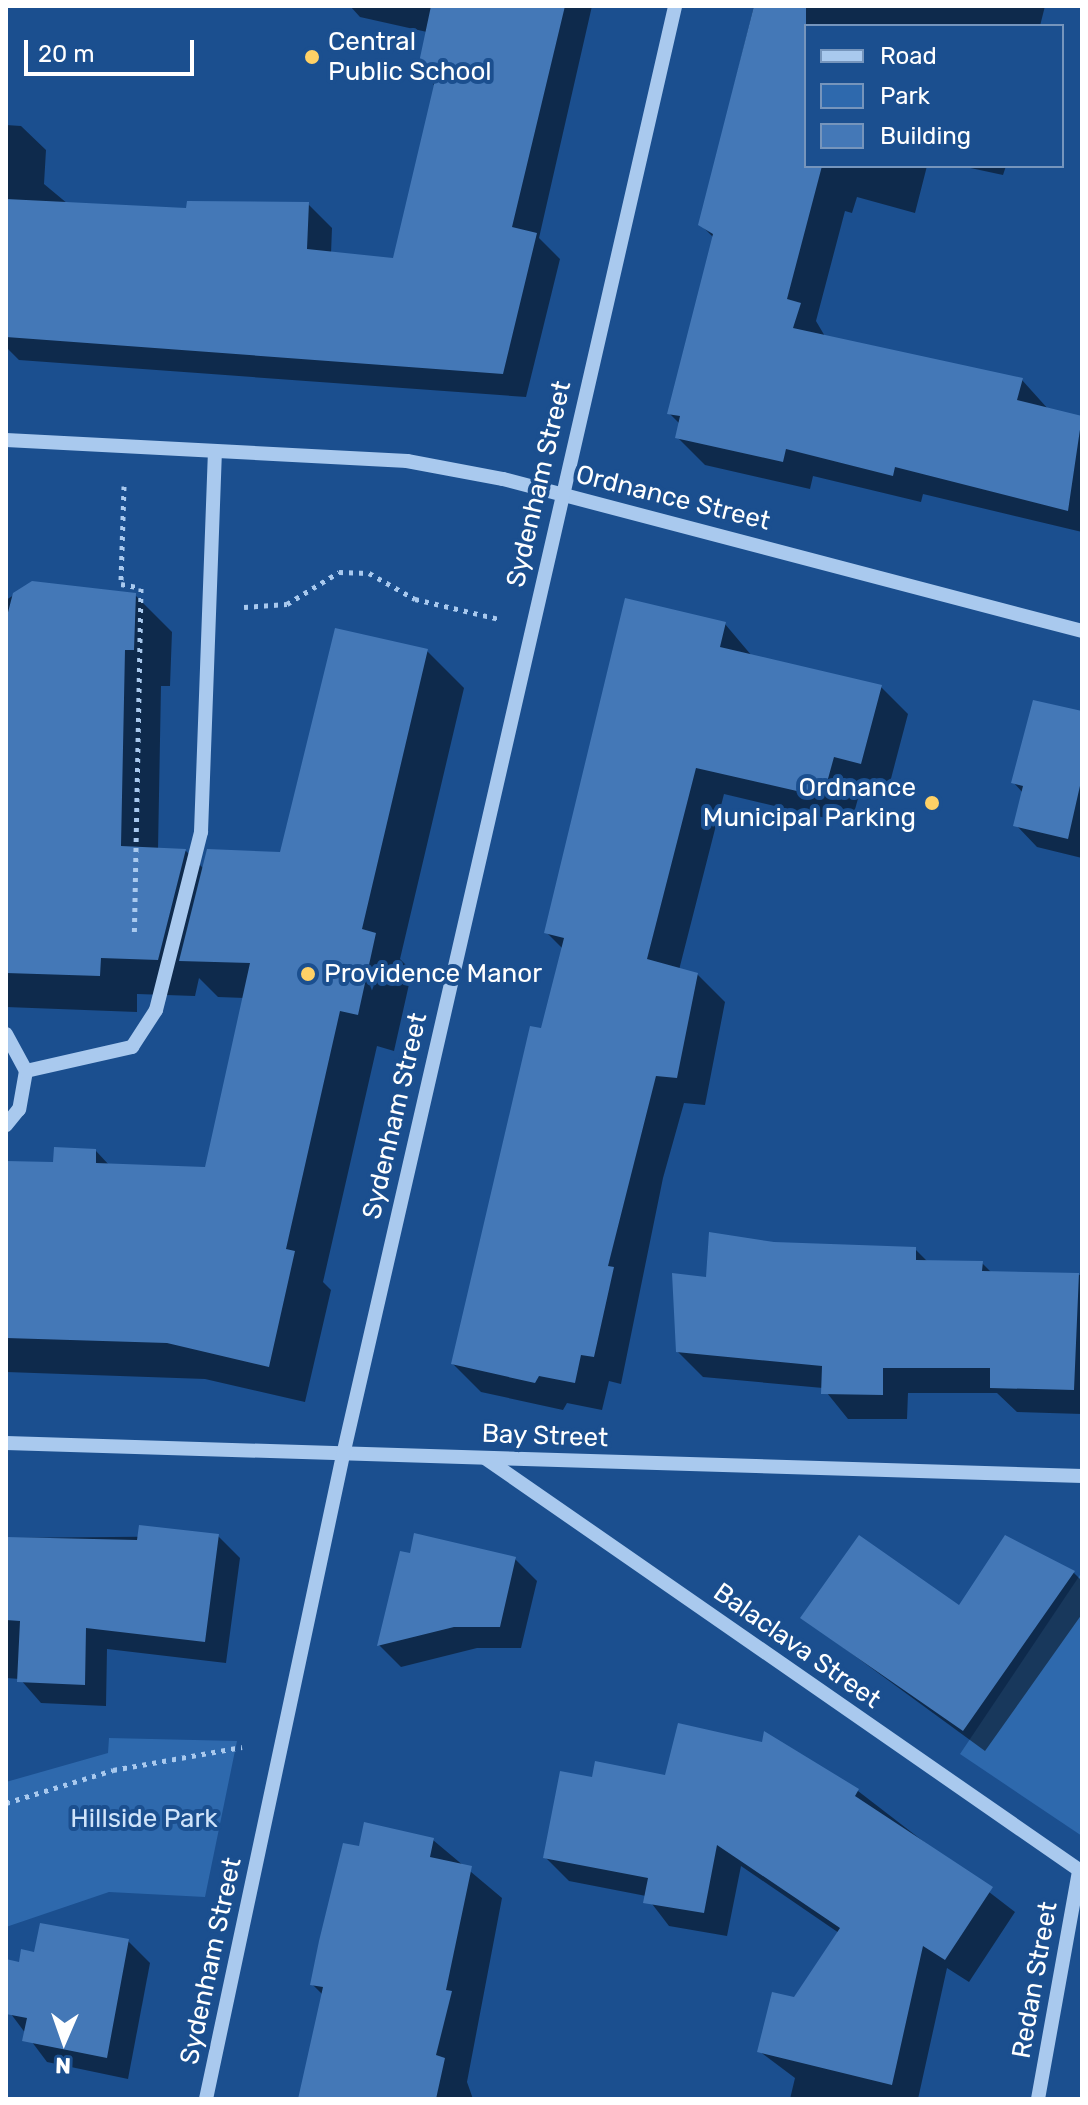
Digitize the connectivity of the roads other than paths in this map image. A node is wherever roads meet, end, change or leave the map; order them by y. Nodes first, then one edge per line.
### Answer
1 (675, 6) edge
2 (6, 440) edge
3 (215, 452) junction
4 (561, 494) junction
5 (1082, 631) edge
6 (6, 1034) edge
7 (26, 1071) junction
8 (6, 1125) edge
9 (6, 1443) edge
10 (343, 1455) junction
11 (485, 1458) junction
12 (1082, 1476) edge
13 (1080, 1871) edge
14 (206, 2099) edge
15 (1038, 2099) edge

1 - 4 street, Sydenham Street
2 - 3 street, Ordnance Street
3 - 4 street, Ordnance Street
3 - 7 street
4 - 5 street, Ordnance Street
4 - 10 street, Sydenham Street
6 - 7 street
7 - 8 street
9 - 10 street, Bay Street
10 - 11 street, Bay Street
10 - 14 street, Sydenham Street
11 - 12 street, Bay Street
11 - 13 street, Balaclava Street
13 - 15 street, Redan Street

